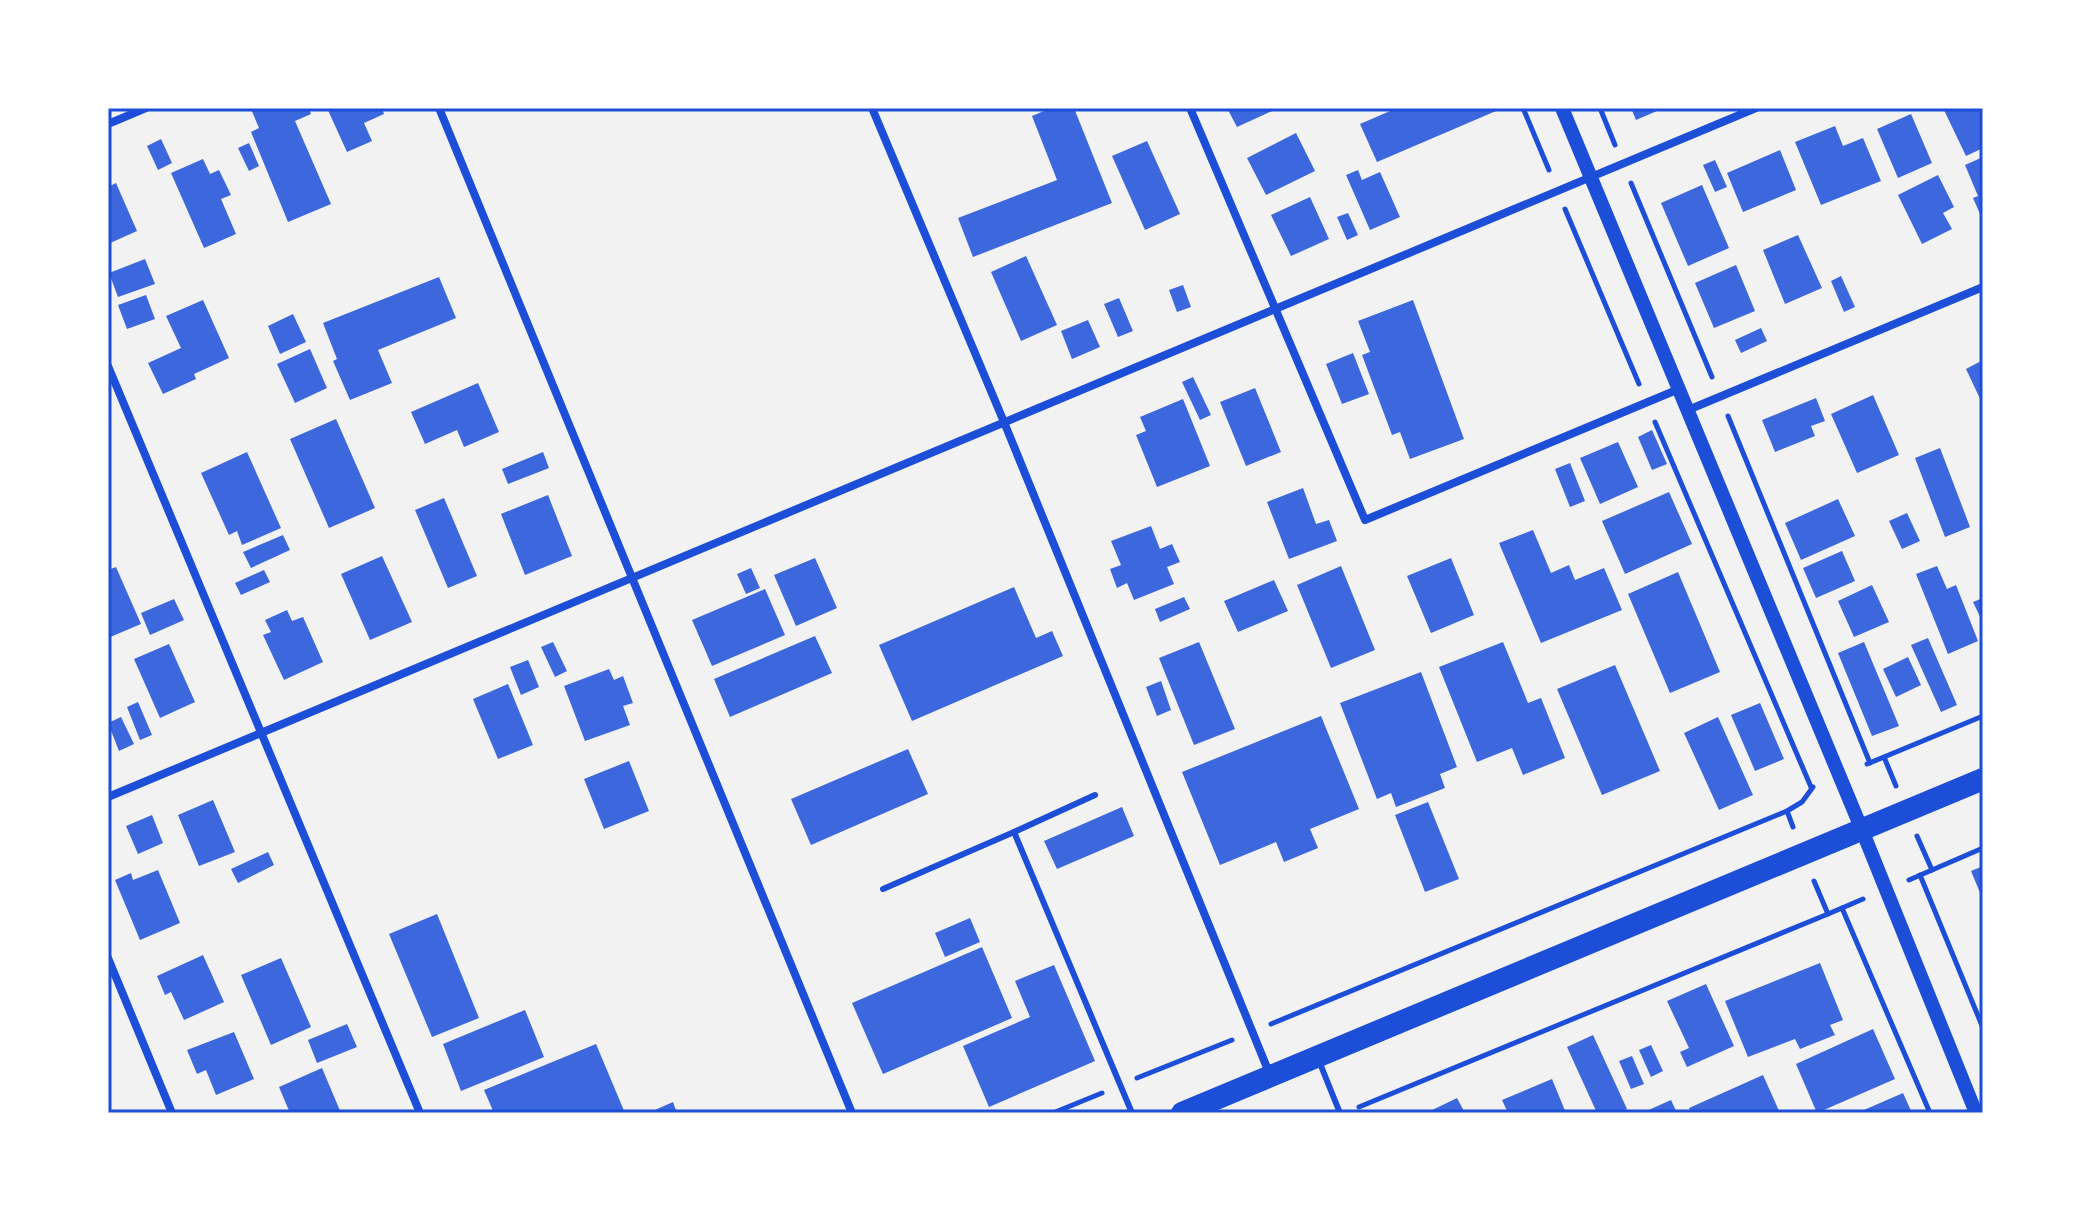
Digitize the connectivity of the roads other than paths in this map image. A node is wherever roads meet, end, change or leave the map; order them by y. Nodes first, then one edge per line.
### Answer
1 (146, 108) edge
2 (439, 108) edge
3 (872, 108) edge
4 (1190, 108) edge
5 (1562, 108) edge
6 (1756, 108) edge
7 (108, 124) edge
8 (1591, 177) junction
9 (1983, 287) edge
10 (1277, 310) junction
11 (108, 366) edge
12 (1679, 389) junction
13 (1688, 410) junction
14 (1004, 422) junction
15 (633, 580) junction
16 (260, 734) junction
17 (1983, 779) edge
18 (1095, 795) dead end
19 (108, 797) edge
20 (1862, 830) junction
21 (1014, 832) junction
22 (883, 889) dead end
23 (108, 958) edge
24 (1317, 1056) junction
25 (1270, 1076) junction
26 (1197, 1110) edge
27 (172, 1113) edge
28 (420, 1113) edge
29 (852, 1113) edge
30 (1132, 1113) edge
31 (1342, 1113) edge
32 (1976, 1113) edge

1 - 7 street
2 - 15 street
3 - 14 street
4 - 10 street
5 - 8 street
6 - 8 street
8 - 10 street
8 - 12 street
9 - 13 street
10 - 12 street
10 - 14 street
11 - 16 street
12 - 13 street
13 - 20 street
14 - 15 street
14 - 25 street
15 - 16 street
15 - 29 street
16 - 19 street
16 - 28 street
17 - 20 highway
18 - 21 lane
20 - 24 highway
20 - 32 street
21 - 22 lane
21 - 30 lane
23 - 27 street
24 - 25 highway
24 - 31 lane
25 - 26 highway

